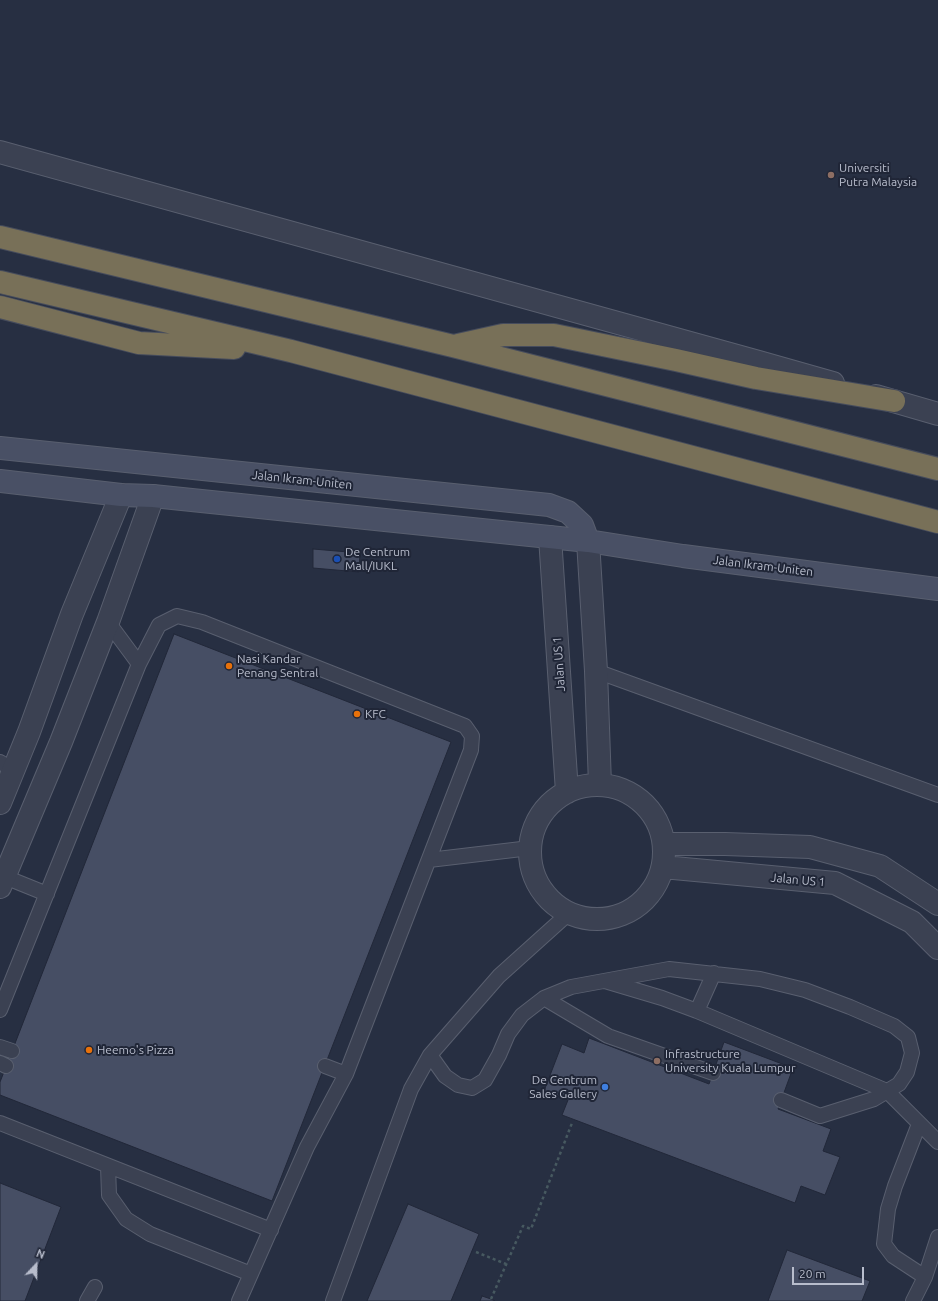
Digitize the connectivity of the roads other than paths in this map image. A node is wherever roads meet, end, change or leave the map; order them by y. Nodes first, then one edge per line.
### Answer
1 (0, 152) edge
2 (0, 237) edge
3 (0, 282) edge
4 (0, 307) edge
5 (453, 346) junction
6 (291, 351) junction
7 (894, 401) junction
8 (938, 414) edge
9 (0, 448) edge
10 (58, 455) junction
11 (938, 469) edge
12 (0, 481) edge
13 (121, 495) junction
14 (153, 496) junction
15 (938, 522) edge
16 (550, 537) junction
17 (588, 540) junction
18 (938, 589) edge
19 (108, 622) junction
20 (139, 664) junction
21 (596, 671) junction
22 (7, 766) edge
23 (600, 785) junction
24 (568, 792) junction
25 (938, 795) edge
26 (0, 803) edge
27 (664, 844) junction
28 (530, 848) junction
29 (429, 860) junction
30 (663, 867) junction
31 (1, 880) edge
32 (47, 894) junction
33 (938, 904) edge
34 (569, 913) junction
35 (938, 948) edge
36 (714, 973) junction
37 (602, 980) junction
38 (544, 998) junction
39 (0, 1010) edge
40 (697, 1011) junction
41 (430, 1055) junction
42 (325, 1066) dead end
43 (713, 1073) dead end
44 (346, 1074) junction
45 (887, 1091) junction
46 (781, 1100) dead end
47 (0, 1123) edge
48 (919, 1124) junction
49 (938, 1142) edge
50 (108, 1166) junction
51 (271, 1230) junction
52 (938, 1237) edge
53 (251, 1274) junction
54 (925, 1277) junction
55 (95, 1287) dead end
56 (87, 1301) edge
57 (239, 1301) edge
58 (333, 1301) edge
59 (913, 1301) edge

1 - 7 street
2 - 5 highway
3 - 6 highway
4 - 6 highway
5 - 7 highway
5 - 11 highway
6 - 15 highway
7 - 8 street
9 - 10 main road, Jalan Ikram-Uniten
10 - 14 main road
10 - 17 main road, Jalan Ikram-Uniten
12 - 13 main road, Jalan Ikram-Uniten
13 - 14 main road, Jalan Ikram-Uniten
13 - 22 street
14 - 16 main road, Jalan Ikram-Uniten
14 - 19 street
16 - 17 main road, Jalan Ikram-Uniten
16 - 24 street, Jalan US 1
17 - 18 main road, Jalan Ikram-Uniten
17 - 21 street
19 - 20 lane
19 - 31 street
20 - 29 lane
20 - 32 lane
21 - 23 street
21 - 25 lane
22 - 26 street
23 - 24 street
23 - 27 street
24 - 28 street
27 - 30 street
27 - 33 street
28 - 29 lane
28 - 34 street
29 - 44 lane
30 - 34 street
30 - 35 street, Jalan US 1
31 - 32 lane
32 - 39 lane
34 - 41 lane
36 - 37 lane
36 - 40 lane
36 - 45 lane
37 - 38 lane
37 - 40 lane
38 - 41 lane
38 - 43 lane
40 - 45 lane
41 - 58 lane
42 - 44 lane
44 - 51 lane
45 - 46 lane
45 - 48 lane
47 - 50 lane
48 - 49 lane
48 - 54 lane
50 - 51 lane
50 - 53 lane
51 - 53 lane
52 - 54 lane
53 - 57 lane
54 - 59 lane
55 - 56 lane

